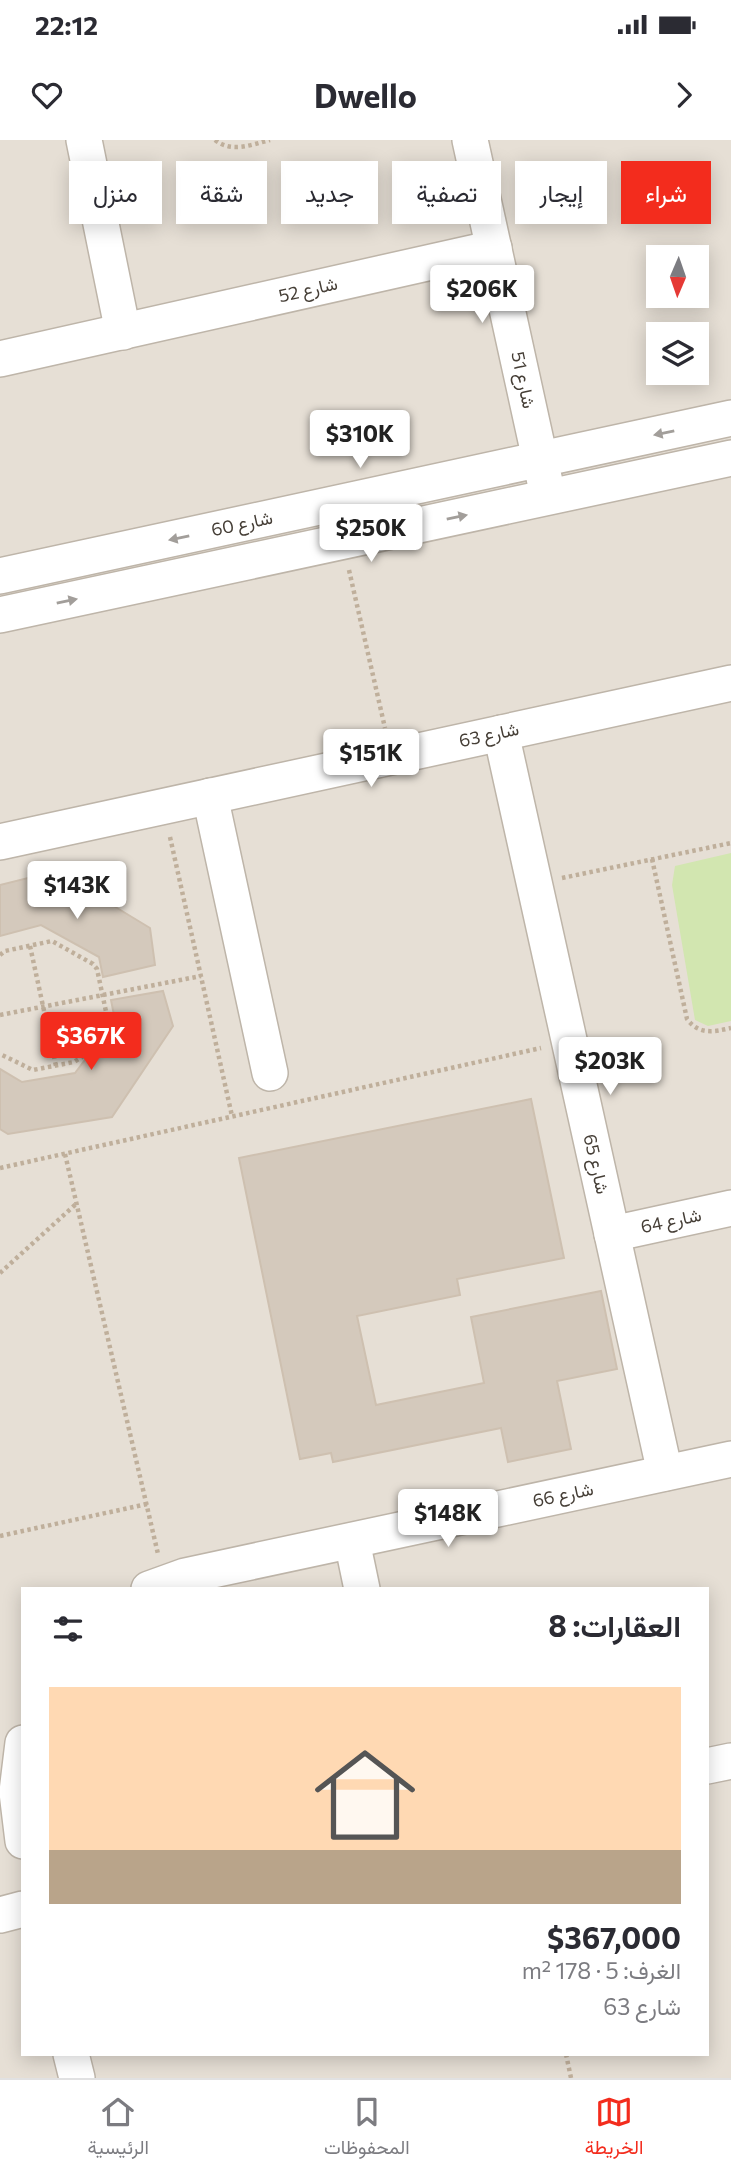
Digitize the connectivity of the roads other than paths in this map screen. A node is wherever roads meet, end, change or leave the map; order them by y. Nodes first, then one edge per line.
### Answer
1 (83, 140) edge
2 (470, 140) edge
3 (494, 248) junction
4 (123, 332) junction
5 (0, 359) edge
6 (731, 418) edge
7 (731, 458) edge
8 (540, 459) junction
9 (549, 498) junction
10 (0, 576) edge
11 (0, 615) edge
12 (731, 683) edge
13 (501, 733) junction
14 (210, 796) junction
15 (0, 842) edge
16 (270, 1073) dead end
17 (731, 1208) edge
18 (612, 1234) junction
19 (731, 1458) edge
20 (665, 1473) junction
21 (352, 1541) junction
22 (157, 1586) edge
23 (362, 1587) edge
24 (21, 1759) edge
25 (731, 1761) edge
26 (709, 1766) edge
27 (21, 1825) edge
28 (21, 1910) edge
29 (0, 1915) edge
30 (72, 2056) edge
31 (77, 2078) edge

1 - 4 street
2 - 3 street, شارع 51
3 - 4 street, شارع 52
3 - 8 street, شارع 51
4 - 5 street, شارع 52
6 -> 8 street, شارع 60
7 - 9 street
8 - 9 street, شارع 51
8 -> 10 street, شارع 60
11 -> 9 street
12 - 13 street, شارع 63
13 - 14 street, شارع 63
13 - 18 street, شارع 65
14 - 15 street, شارع 63
14 - 16 street
17 - 18 street, شارع 64
18 - 20 street, شارع 65
19 - 20 street, شارع 66
20 - 21 street, شارع 66
21 - 22 street, شارع 66
21 - 23 street
24 - 27 street
25 - 26 street
28 - 29 street
30 - 31 street

